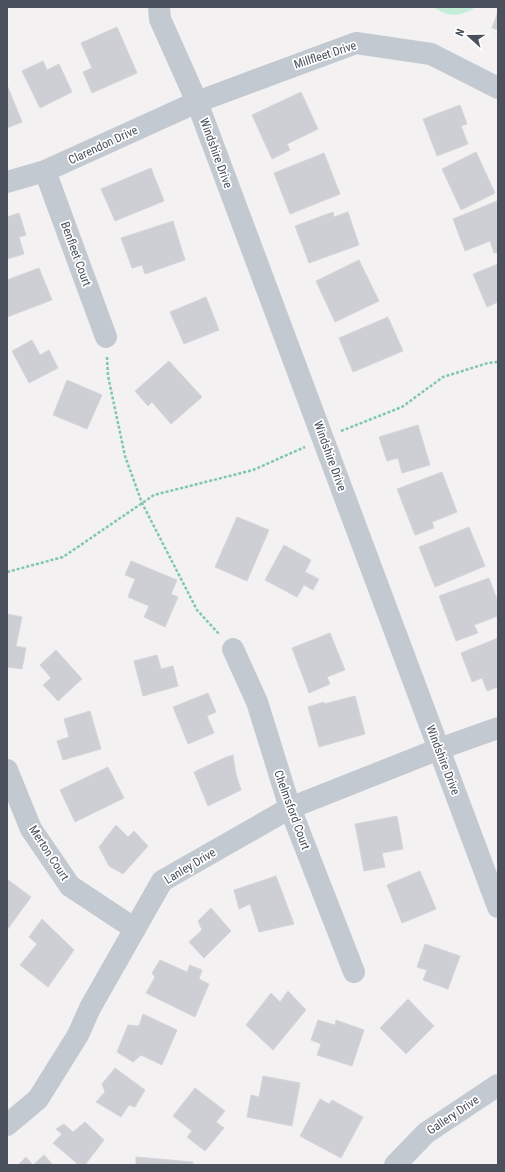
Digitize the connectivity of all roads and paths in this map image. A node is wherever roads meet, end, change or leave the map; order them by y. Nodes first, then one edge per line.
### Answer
1 (159, 7) edge
2 (498, 88) edge
3 (197, 102) junction
4 (45, 171) junction
5 (7, 182) edge
6 (106, 337) joint
7 (498, 362) edge
8 (323, 438) junction
9 (142, 503) junction
10 (7, 572) edge
11 (232, 649) joint
12 (498, 728) edge
13 (439, 749) junction
14 (7, 770) edge
15 (290, 808) junction
16 (498, 907) edge
17 (135, 929) junction
18 (354, 972) dead end
19 (498, 1085) edge
20 (7, 1125) edge
21 (395, 1165) edge

1 - 3 street, Windshire Drive
2 - 3 street, Millfleet Drive
3 - 4 street, Clarendon Drive
3 - 8 street, Windshire Drive
4 - 5 street, Clarendon Drive
4 - 6 street, Benfleet Court
6 - 9 path
7 - 8 path
8 - 9 path
8 - 13 street, Windshire Drive
9 - 10 path
9 - 11 path
11 - 15 street, Chelmsford Court
12 - 13 street
13 - 15 street, Lanley Drive
13 - 16 street, Windshire Drive
14 - 17 street, Merton Court
15 - 17 street, Lanley Drive
15 - 18 street, Chelmsford Court
17 - 20 street, Lanley Drive
19 - 21 street, Gallery Drive

